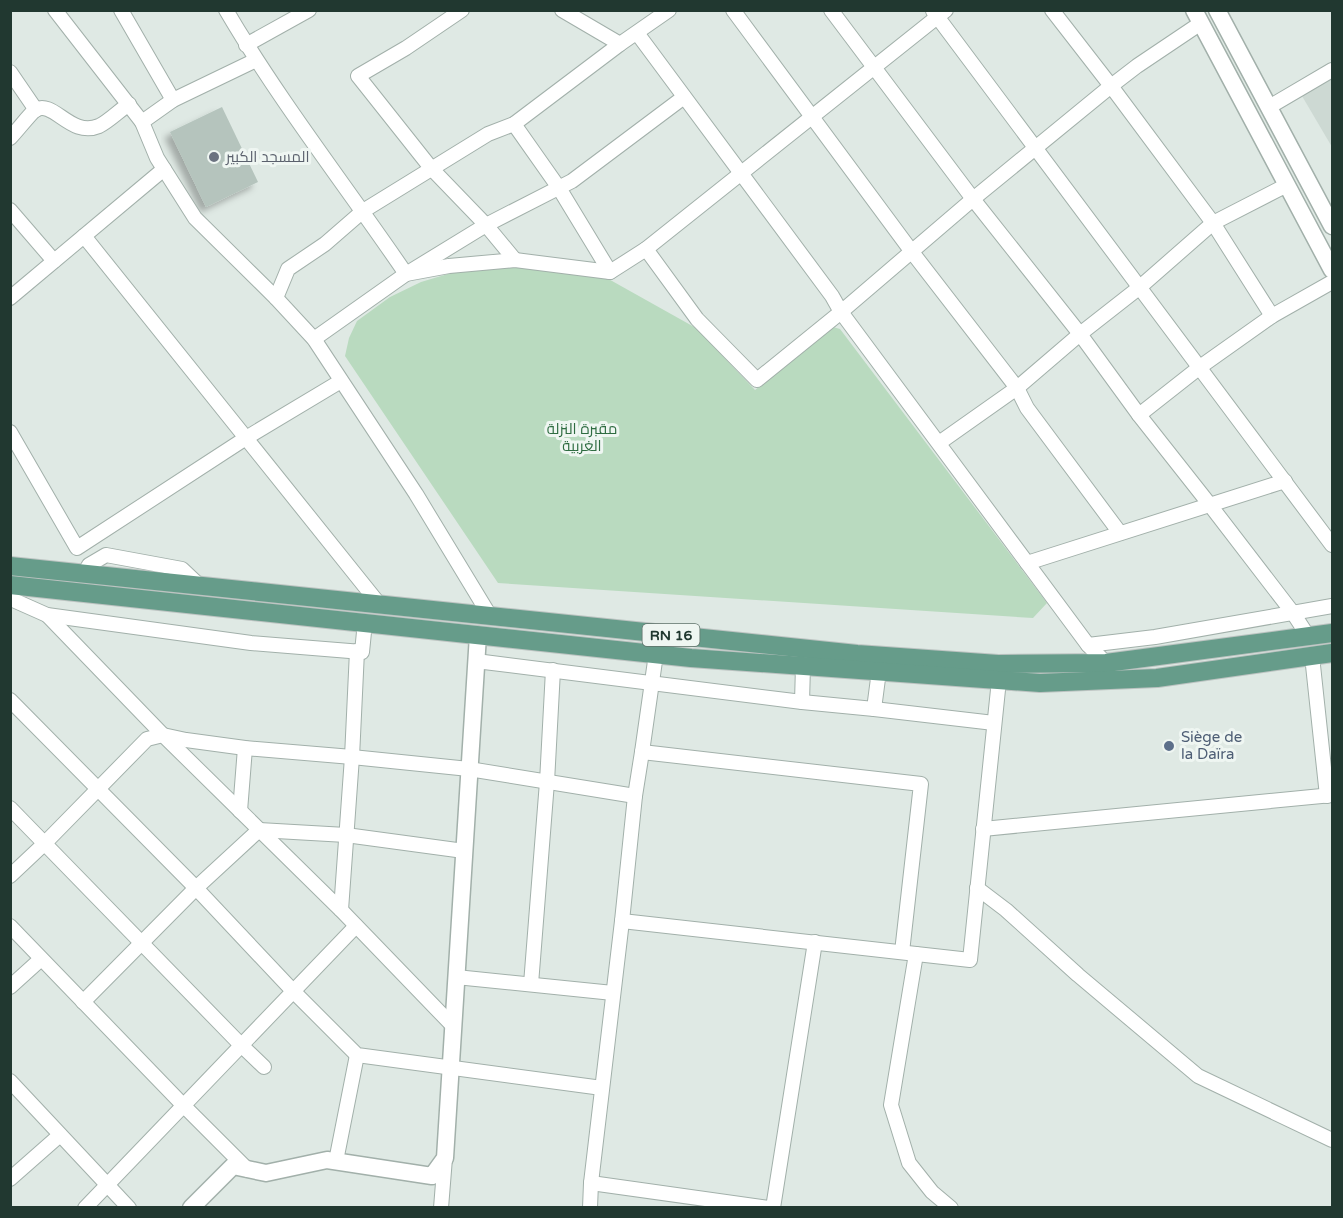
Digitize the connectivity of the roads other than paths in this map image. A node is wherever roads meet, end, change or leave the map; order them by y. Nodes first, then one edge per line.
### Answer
1 (55, 10) edge
2 (122, 10) edge
3 (226, 10) edge
4 (309, 10) edge
5 (462, 10) edge
6 (562, 10) edge
7 (669, 10) edge
8 (733, 10) edge
9 (831, 10) edge
10 (1052, 10) edge
11 (1216, 10) edge
12 (939, 13) edge
13 (1198, 17) edge
14 (637, 33) junction
15 (620, 44) junction
16 (246, 45) junction
17 (256, 60) junction
18 (874, 69) junction
19 (1332, 70) edge
20 (10, 72) edge
21 (1111, 86) junction
22 (684, 97) junction
23 (173, 100) junction
24 (129, 104) junction
25 (1269, 107) junction
26 (36, 110) junction
27 (811, 118) junction
28 (142, 122) junction
29 (514, 124) junction
30 (10, 138) edge
31 (1035, 147) junction
32 (431, 168) junction
33 (164, 169) junction
34 (741, 173) junction
35 (1287, 184) junction
36 (559, 188) junction
37 (973, 199) junction
38 (10, 210) edge
39 (363, 211) junction
40 (1213, 223) junction
41 (486, 225) junction
42 (1332, 226) edge
43 (84, 236) junction
44 (646, 249) junction
45 (912, 252) junction
46 (515, 260) junction
47 (54, 261) junction
48 (1332, 270) edge
49 (610, 272) junction
50 (405, 274) junction
51 (1332, 282) edge
52 (1140, 287) junction
53 (10, 298) edge
54 (276, 298) junction
55 (841, 312) junction
56 (1272, 316) junction
57 (1080, 334) junction
58 (314, 339) junction
59 (1200, 367) junction
60 (341, 381) junction
61 (1017, 388) junction
62 (1139, 415) junction
63 (10, 432) edge
64 (246, 438) junction
65 (939, 443) junction
66 (1285, 481) junction
67 (1210, 505) junction
68 (1328, 530) edge
69 (1120, 533) junction
70 (1332, 545) edge
71 (77, 548) junction
72 (1027, 563) junction
73 (10, 566) edge
74 (86, 570) junction
75 (14, 593) edge
76 (379, 604) junction
77 (1332, 606) edge
78 (1293, 613) junction
79 (47, 615) junction
80 (490, 616) junction
81 (365, 622) junction
82 (657, 633) junction
83 (1332, 633) edge
84 (478, 635) junction
85 (1308, 636) junction
86 (1155, 637) junction
87 (1088, 645) junction
88 (357, 651) junction
89 (1332, 653) edge
90 (656, 654) junction
91 (1156, 656) junction
92 (1312, 656) junction
93 (476, 661) junction
94 (1106, 663) junction
95 (803, 666) junction
96 (553, 670) junction
97 (879, 671) junction
98 (1157, 678) junction
99 (999, 680) junction
100 (652, 683) junction
101 (802, 702) junction
102 (12, 705) edge
103 (874, 709) junction
104 (994, 723) junction
105 (163, 735) junction
106 (245, 748) junction
107 (642, 752) junction
108 (352, 757) junction
109 (469, 770) junction
110 (547, 782) junction
111 (99, 789) junction
112 (635, 796) junction
113 (1329, 796) edge
114 (10, 808) edge
115 (240, 811) junction
116 (983, 829) junction
117 (259, 830) junction
118 (346, 835) junction
119 (44, 844) junction
120 (464, 851) junction
121 (10, 876) edge
122 (196, 888) junction
123 (977, 888) junction
124 (341, 910) junction
125 (622, 921) junction
126 (10, 926) edge
127 (356, 926) junction
128 (142, 942) junction
129 (815, 942) junction
130 (909, 953) junction
131 (41, 959) junction
132 (456, 977) junction
133 (531, 984) junction
134 (10, 987) edge
135 (293, 991) junction
136 (613, 993) junction
137 (83, 1002) junction
138 (453, 1026) junction
139 (241, 1045) junction
140 (357, 1055) junction
141 (264, 1067) dead end
142 (450, 1068) junction
143 (10, 1081) edge
144 (602, 1088) junction
145 (183, 1106) junction
146 (60, 1135) junction
147 (1332, 1140) edge
148 (445, 1158) junction
149 (336, 1161) junction
150 (248, 1170) junction
151 (10, 1179) edge
152 (591, 1183) junction
153 (107, 1185) junction
154 (85, 1208) edge
155 (129, 1208) edge
156 (192, 1208) edge
157 (441, 1208) edge
158 (590, 1208) edge
159 (771, 1208) edge
160 (951, 1208) edge

1 - 24 street
2 - 23 street
3 - 16 street
4 - 16 street
5 - 32 street
6 - 15 street
7 - 14 street
8 - 27 street
9 - 18 street
10 - 21 street
11 - 25 street
12 - 18 street
12 - 31 street
13 - 21 street
13 - 35 street
14 - 15 street
14 - 22 street
15 - 29 street
16 - 17 street
17 - 23 street
17 - 39 street
18 - 27 street
18 - 37 street
19 - 25 street
20 - 26 street
21 - 31 street
21 - 40 street
22 - 34 street
22 - 36 street
23 - 28 street
24 - 26 street
24 - 28 street
25 - 42 street
26 - 30 street
27 - 34 street
27 - 45 street
28 - 33 street
29 - 32 street
29 - 36 street
31 - 37 street
31 - 52 street
32 - 39 street
32 - 41 street
33 - 43 street
33 - 54 street
34 - 44 street
34 - 55 street
35 - 40 street
35 - 48 street
36 - 41 street
36 - 49 street
37 - 45 street
37 - 57 street
38 - 47 street
39 - 50 street
39 - 54 street
40 - 52 street
40 - 56 street
41 - 46 street
41 - 50 street
43 - 47 street
43 - 64 street
44 - 49 street
44 - 55 street
45 - 55 street
45 - 61 street
46 - 49 street
46 - 50 street
47 - 53 street
50 - 58 street
51 - 56 street
52 - 57 street
52 - 59 street
54 - 58 street
55 - 65 street
56 - 59 street
57 - 61 street
57 - 62 street
58 - 60 street
59 - 62 street
59 - 66 street
60 - 64 street
60 - 80 street
61 - 65 street
61 - 69 street
62 - 67 street
63 - 71 street
64 - 71 street
64 - 76 street
65 - 72 street
66 - 67 street
66 - 68 street
67 - 69 street
67 - 78 street
68 - 70 street
69 - 72 street
71 - 74 street
72 - 87 street
73 - 74 main road, RN 16
74 - 76 main road, RN 16
75 - 79 street
75 - 81 main road, RN 16
76 - 80 main road, RN 16
77 - 78 street
78 - 85 street
78 - 86 street
79 - 88 street
79 - 105 street
80 - 82 main road, RN 16
81 - 84 main road, RN 16
81 - 88 street
82 - 90 street
82 - 94 main road, RN 16
83 - 85 main road, RN 16
84 - 90 main road, RN 16
84 - 93 street
85 - 91 main road, RN 16
86 - 87 street
86 - 91 street
87 - 94 street
88 - 108 street
89 - 92 main road, RN 16
90 - 95 main road, RN 16
90 - 100 street
91 - 94 main road, RN 16
91 - 98 street
92 - 98 main road, RN 16
92 - 113 street
93 - 96 street
93 - 109 street
95 - 97 main road, RN 16
95 - 101 street
96 - 100 street
96 - 110 street
97 - 99 main road, RN 16
97 - 103 street
98 - 99 main road, RN 16
99 - 104 street
100 - 101 street
100 - 107 street
101 - 103 street
102 - 111 street
103 - 104 street
104 - 116 street
105 - 106 street
105 - 111 street
105 - 115 street
106 - 108 street
106 - 115 street
107 - 112 street
107 - 130 street
108 - 109 street
108 - 118 street
109 - 110 street
109 - 120 street
110 - 112 street
110 - 133 street
111 - 119 street
111 - 122 street
112 - 125 street
113 - 116 street
114 - 119 street
115 - 117 street
116 - 123 street
117 - 118 street
117 - 122 street
117 - 124 street
118 - 120 street
118 - 124 street
119 - 121 street
119 - 128 street
120 - 132 street
122 - 128 street
122 - 135 street
123 - 130 street
123 - 147 street
124 - 127 street
125 - 129 street
125 - 136 street
126 - 131 street
127 - 135 street
127 - 138 street
128 - 137 street
128 - 139 street
129 - 130 street
129 - 159 street
130 - 160 street
131 - 134 street
131 - 137 street
132 - 133 street
132 - 138 street
133 - 136 street
135 - 139 street
135 - 140 street
136 - 144 street
137 - 145 street
138 - 142 street
139 - 141 street
139 - 145 street
140 - 142 street
140 - 149 street
142 - 144 street
142 - 148 street
143 - 146 street
144 - 152 street
145 - 150 street
145 - 153 street
146 - 151 street
146 - 153 street
148 - 149 street
148 - 157 street
149 - 150 street
150 - 156 street
152 - 158 street
152 - 159 street
153 - 154 street
153 - 155 street

